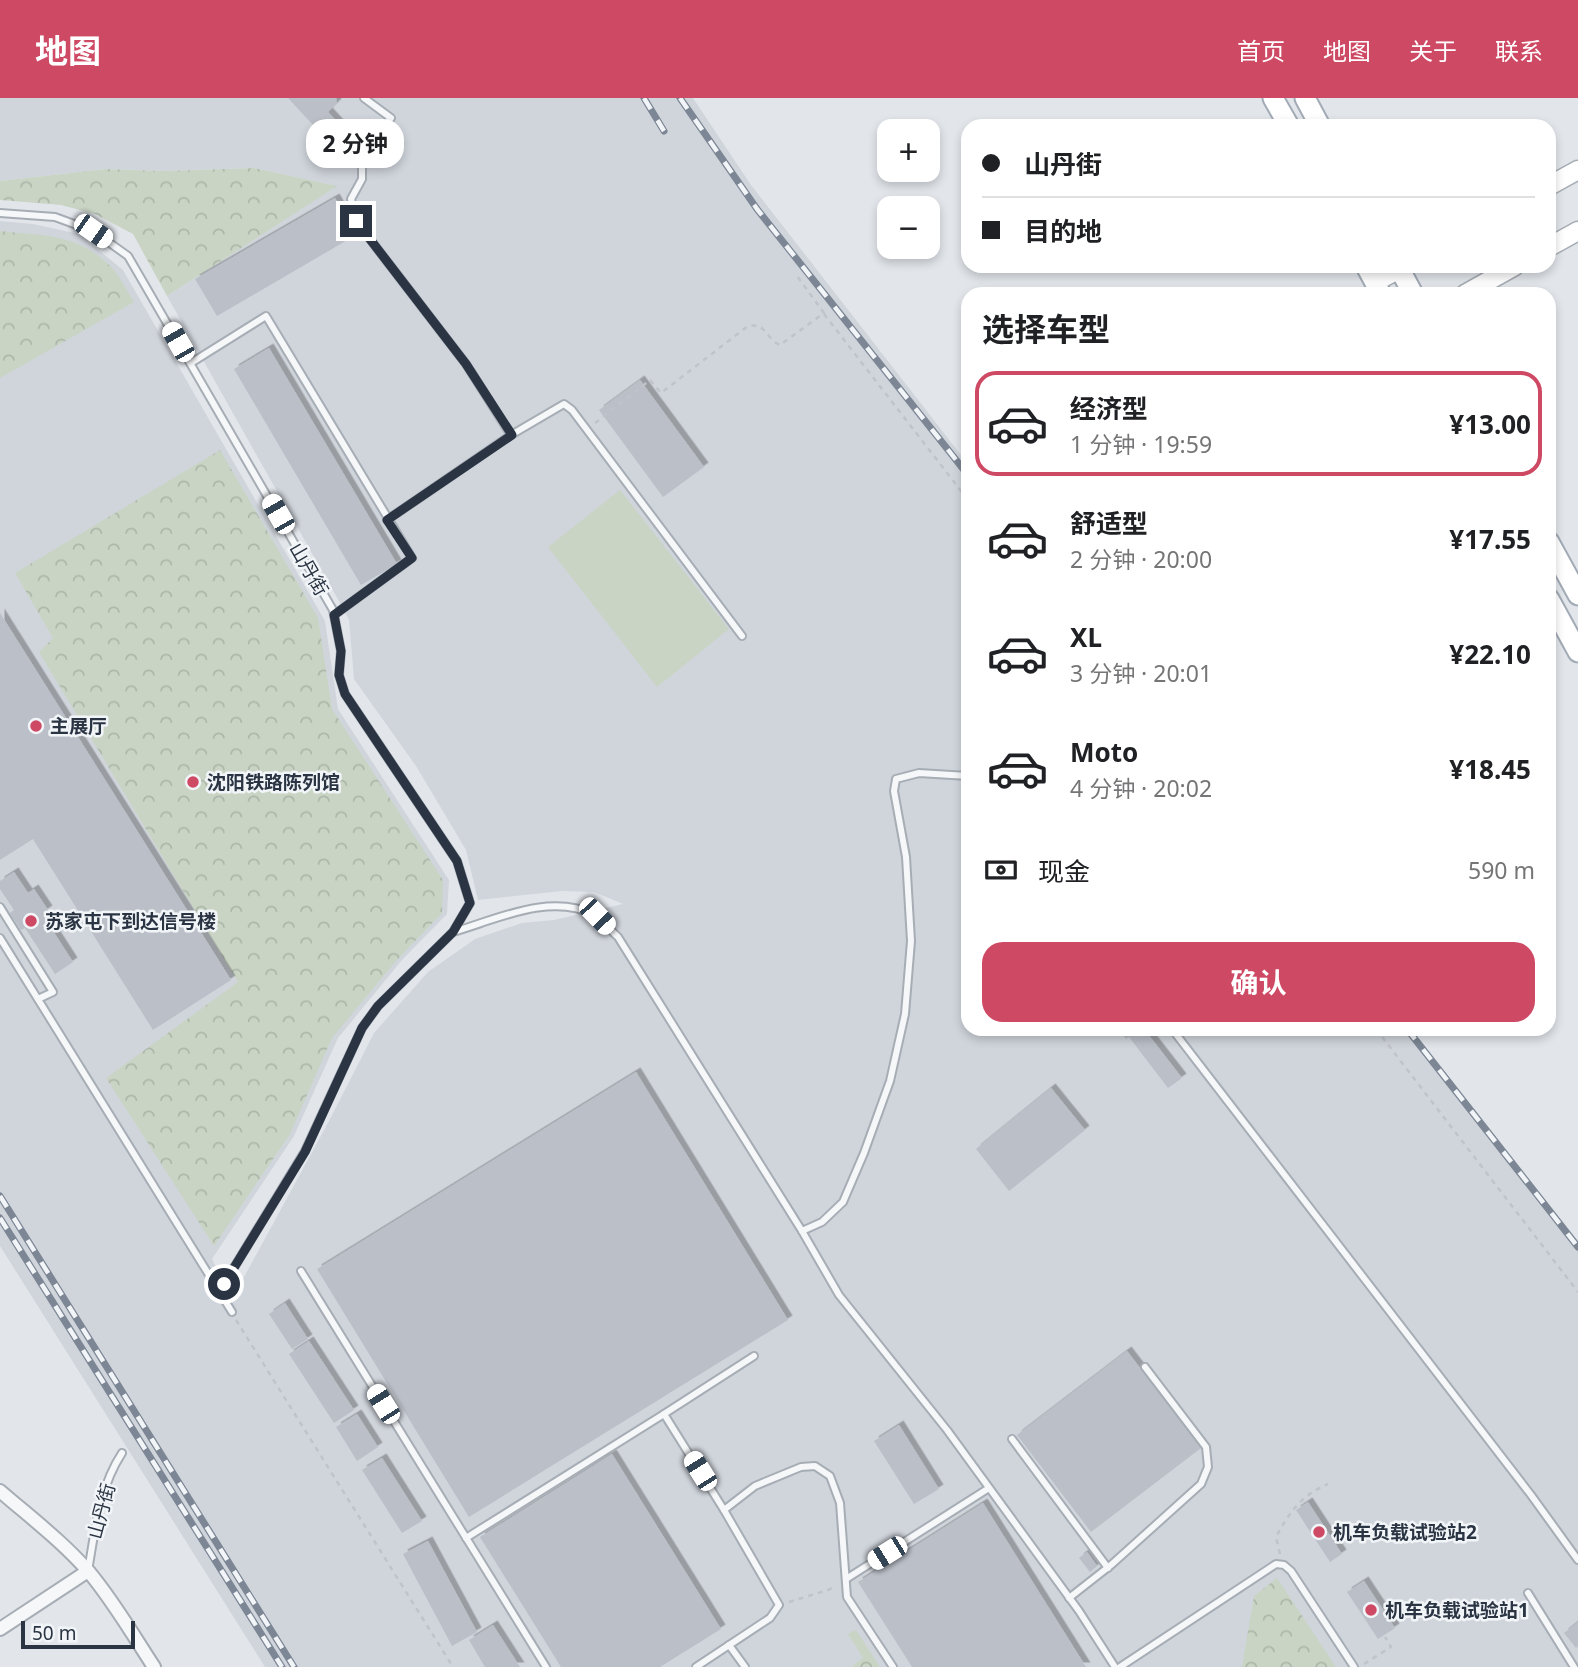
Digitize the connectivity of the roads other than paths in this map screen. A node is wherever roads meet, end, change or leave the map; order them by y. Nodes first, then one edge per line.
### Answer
1 (364, 98) edge
2 (1273, 98) edge
3 (1305, 98) edge
4 (1285, 119) edge
5 (1316, 119) edge
6 (1578, 170) edge
7 (1556, 182) edge
8 (0, 213) edge
9 (1578, 231) edge
10 (1556, 243) edge
11 (1502, 273) edge
12 (1478, 287) edge
13 (191, 363) junction
14 (512, 435) junction
15 (387, 520) junction
16 (1556, 555) edge
17 (1578, 595) edge
18 (1556, 612) edge
19 (334, 615) junction
20 (741, 636) dead end
21 (1578, 652) edge
22 (961, 776) edge
23 (1, 910) edge
24 (453, 932) junction
25 (0, 938) edge
26 (38, 999) junction
27 (1177, 1036) edge
28 (802, 1231) junction
29 (301, 1271) dead end
30 (224, 1284) dead end
31 (233, 1312) road end
32 (754, 1356) dead end
33 (1145, 1367) dead end
34 (664, 1413) junction
35 (1012, 1439) dead end
36 (122, 1453) dead end
37 (989, 1488) junction
38 (0, 1491) edge
39 (724, 1510) junction
40 (466, 1538) junction
41 (1578, 1560) edge
42 (1108, 1568) junction
43 (88, 1571) junction
44 (846, 1579) junction
45 (1528, 1593) dead end
46 (1069, 1598) junction
47 (0, 1629) edge
48 (729, 1645) junction
49 (154, 1667) edge
50 (546, 1667) edge
51 (696, 1667) edge
52 (745, 1667) edge
53 (892, 1667) edge
54 (1118, 1667) edge
55 (1356, 1667) edge
56 (1574, 1667) edge

1 - 14 lane
2 - 4 main road
3 - 5 main road
6 - 7 main road
8 - 13 lane, 山丹街
9 - 10 main road
11 - 12 main road
13 - 15 lane
13 - 19 lane, 山丹街
14 - 15 lane
14 - 20 lane
15 - 19 lane
16 - 17 main road
18 - 21 main road
19 - 24 lane, 山丹街
22 - 28 lane
23 - 26 lane
24 - 28 lane
24 - 30 lane, 山丹街
25 - 26 lane
26 - 31 lane
27 - 41 lane
28 - 37 lane
29 - 40 lane
32 - 34 lane
33 - 42 lane
34 - 39 lane
34 - 40 lane
35 - 42 lane
36 - 43 lane, 山丹街
37 - 44 lane
37 - 46 lane
38 - 43 street
39 - 44 lane
39 - 48 lane
40 - 50 lane
42 - 46 lane
43 - 47 street
43 - 49 street
44 - 53 lane
45 - 56 lane
46 - 54 lane
48 - 51 lane
48 - 52 lane
54 - 55 lane

